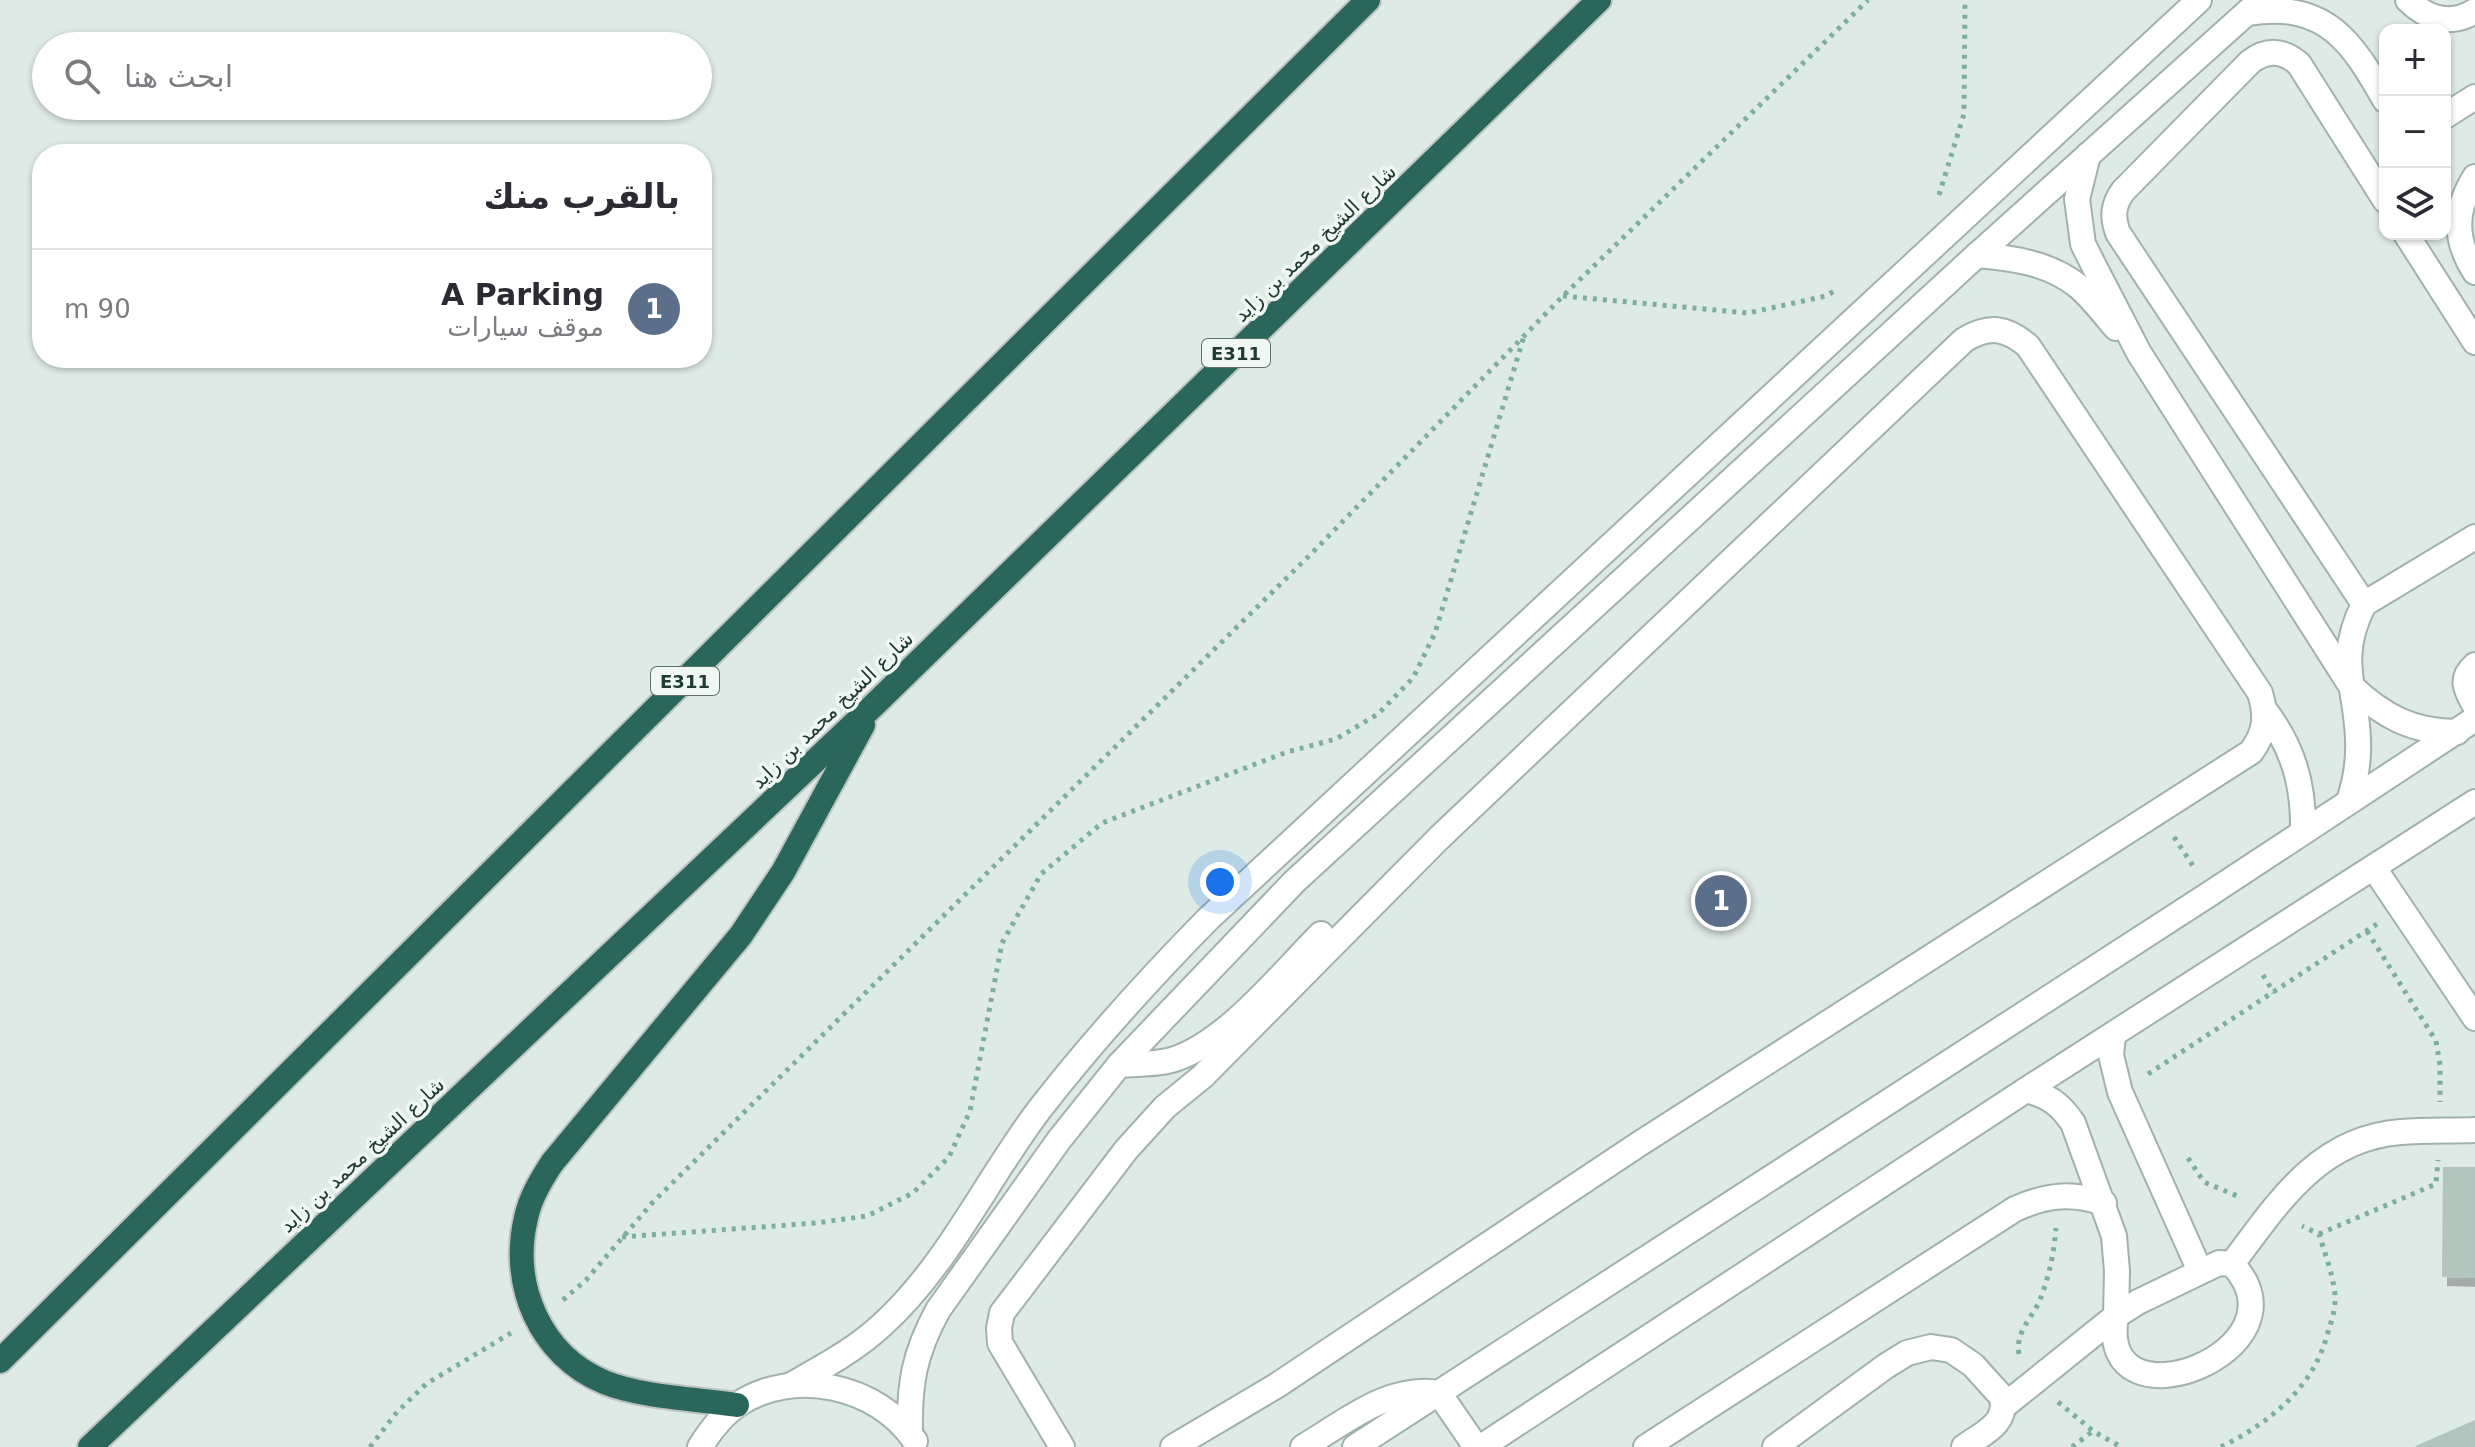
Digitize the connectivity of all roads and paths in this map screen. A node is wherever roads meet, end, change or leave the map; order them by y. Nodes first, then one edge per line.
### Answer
1 (1368, 0) edge
2 (1599, 0) edge
3 (1868, 0) edge
4 (1965, 0) edge
5 (2199, 0) edge
6 (2408, 0) edge
7 (2254, 7) edge
8 (2475, 11) edge
9 (2383, 96) edge
10 (2475, 97) edge
11 (2451, 112) edge
12 (2088, 155) junction
13 (2475, 177) edge
14 (2379, 191) edge
15 (1932, 203) dead end
16 (2410, 240) edge
17 (1977, 255) junction
18 (2475, 272) edge
19 (1839, 288) dead end
20 (1563, 296) junction
21 (1524, 335) junction
22 (2475, 342) edge
23 (2139, 353) junction
24 (2475, 537) edge
25 (2364, 604) junction
26 (2475, 665) edge
27 (2351, 686) junction
28 (873, 706) junction
29 (2475, 706) edge
30 (2264, 709) junction
31 (2466, 726) edge
32 (2349, 801) junction
33 (2475, 802) edge
34 (2303, 832) junction
35 (1423, 855) junction
36 (2374, 868) junction
37 (2401, 908) junction
38 (2475, 1018) edge
39 (2113, 1035) junction
40 (1119, 1065) junction
41 (2026, 1090) junction
42 (2120, 1092) junction
43 (2475, 1130) edge
44 (2104, 1203) junction
45 (622, 1237) junction
46 (2232, 1264) junction
47 (2200, 1271) junction
48 (2116, 1316) junction
49 (535, 1319) junction
50 (0, 1361) edge
51 (791, 1385) junction
52 (1439, 1393) junction
53 (737, 1405) junction
54 (2004, 1406) junction
55 (123, 1414) junction
56 (2093, 1431) dead end
57 (914, 1440) edge
58 (90, 1447) edge
59 (112, 1447) edge
60 (370, 1447) edge
61 (700, 1447) edge
62 (1062, 1447) edge
63 (1173, 1447) edge
64 (1303, 1447) edge
65 (1355, 1447) edge
66 (1478, 1447) edge
67 (1646, 1447) edge
68 (1775, 1447) edge
69 (1964, 1447) edge
70 (2072, 1447) edge

1 - 50 highway, E311
2 - 28 highway, شارع الشيخ محمد بن زايد / E311
3 - 20 path
4 - 15 path
5 - 51 street
6 - 8 street
7 - 9 street
7 - 12 street
10 - 11 street
12 - 17 street
12 - 23 street
13 - 18 street
14 - 25 street
16 - 22 street
17 - 23 street
17 - 40 street
19 - 20 path
20 - 21 path
21 - 45 path
21 - 45 path
23 - 27 street
24 - 25 street
25 - 27 street
26 - 29 street
27 - 31 street
27 - 32 street
28 - 49 highway
28 - 55 highway, شارع الشيخ محمد بن زايد / E311
30 - 34 street
30 - 35 street
30 - 63 street
31 - 32 street
32 - 34 street
33 - 36 street
34 - 52 street
35 - 40 street
35 - 62 street
36 - 37 street
36 - 39 street
37 - 38 street
37 - 42 path
39 - 41 street
39 - 42 street
40 - 57 street
41 - 44 street
41 - 66 street
42 - 47 street
43 - 46 street
44 - 48 street
44 - 67 street
45 - 49 path
46 - 47 street
46 - 48 street
47 - 48 street
48 - 54 street
49 - 53 highway
49 - 60 path
51 - 53 street
51 - 57 street
52 - 64 street
52 - 65 street
52 - 66 street
53 - 61 street
54 - 68 street
54 - 69 street
55 - 58 highway, شارع الشيخ محمد بن زايد / E311
55 - 59 highway
56 - 70 path

